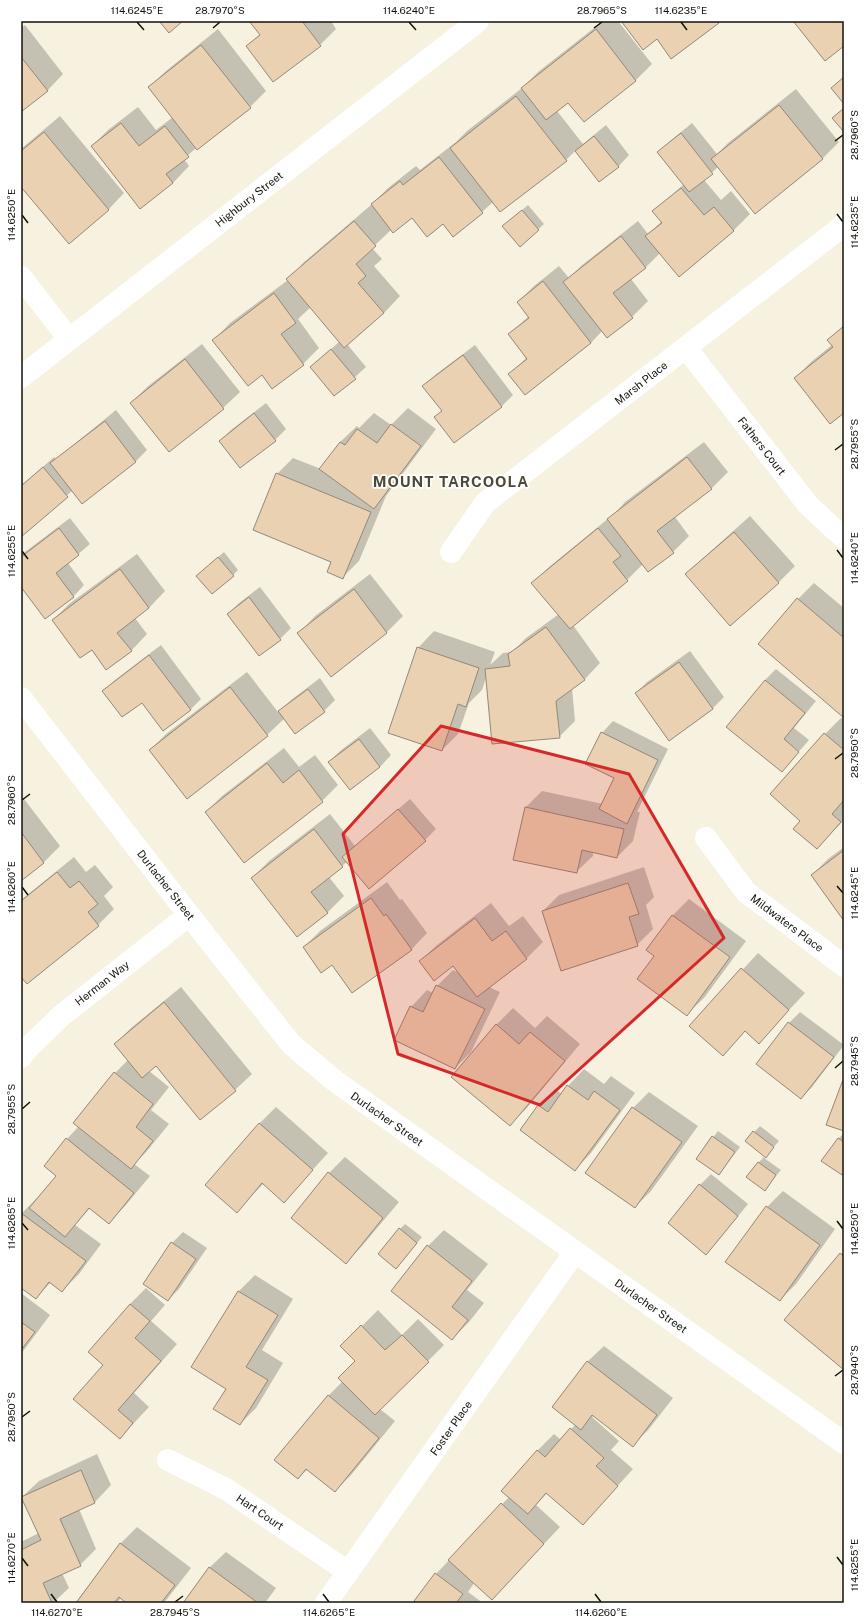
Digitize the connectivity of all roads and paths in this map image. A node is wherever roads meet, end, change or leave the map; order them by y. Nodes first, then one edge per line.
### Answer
1 (478, 21) edge
2 (844, 224) edge
3 (21, 277) edge
4 (69, 340) junction
5 (686, 348) junction
6 (21, 377) edge
7 (844, 538) edge
8 (451, 552) dead end
9 (21, 698) edge
10 (706, 838) dead end
11 (189, 915) junction
12 (844, 966) edge
13 (21, 1057) edge
14 (575, 1252) junction
15 (844, 1443) edge
16 (168, 1460) dead end
17 (348, 1572) junction
18 (326, 1603) edge

1 - 4 street, Highbury Street
2 - 5 street, Marsh Place
3 - 4 street
4 - 6 street, Highbury Street
5 - 7 street, Fathers Court
5 - 8 street, Marsh Place
9 - 11 street, Durlacher Street
10 - 12 street, Mildwaters Place
11 - 13 street, Herman Way
11 - 14 street, Durlacher Street
14 - 15 street, Durlacher Street
14 - 17 street, Foster Place
16 - 17 street, Hart Court
17 - 18 street, Foster Place

